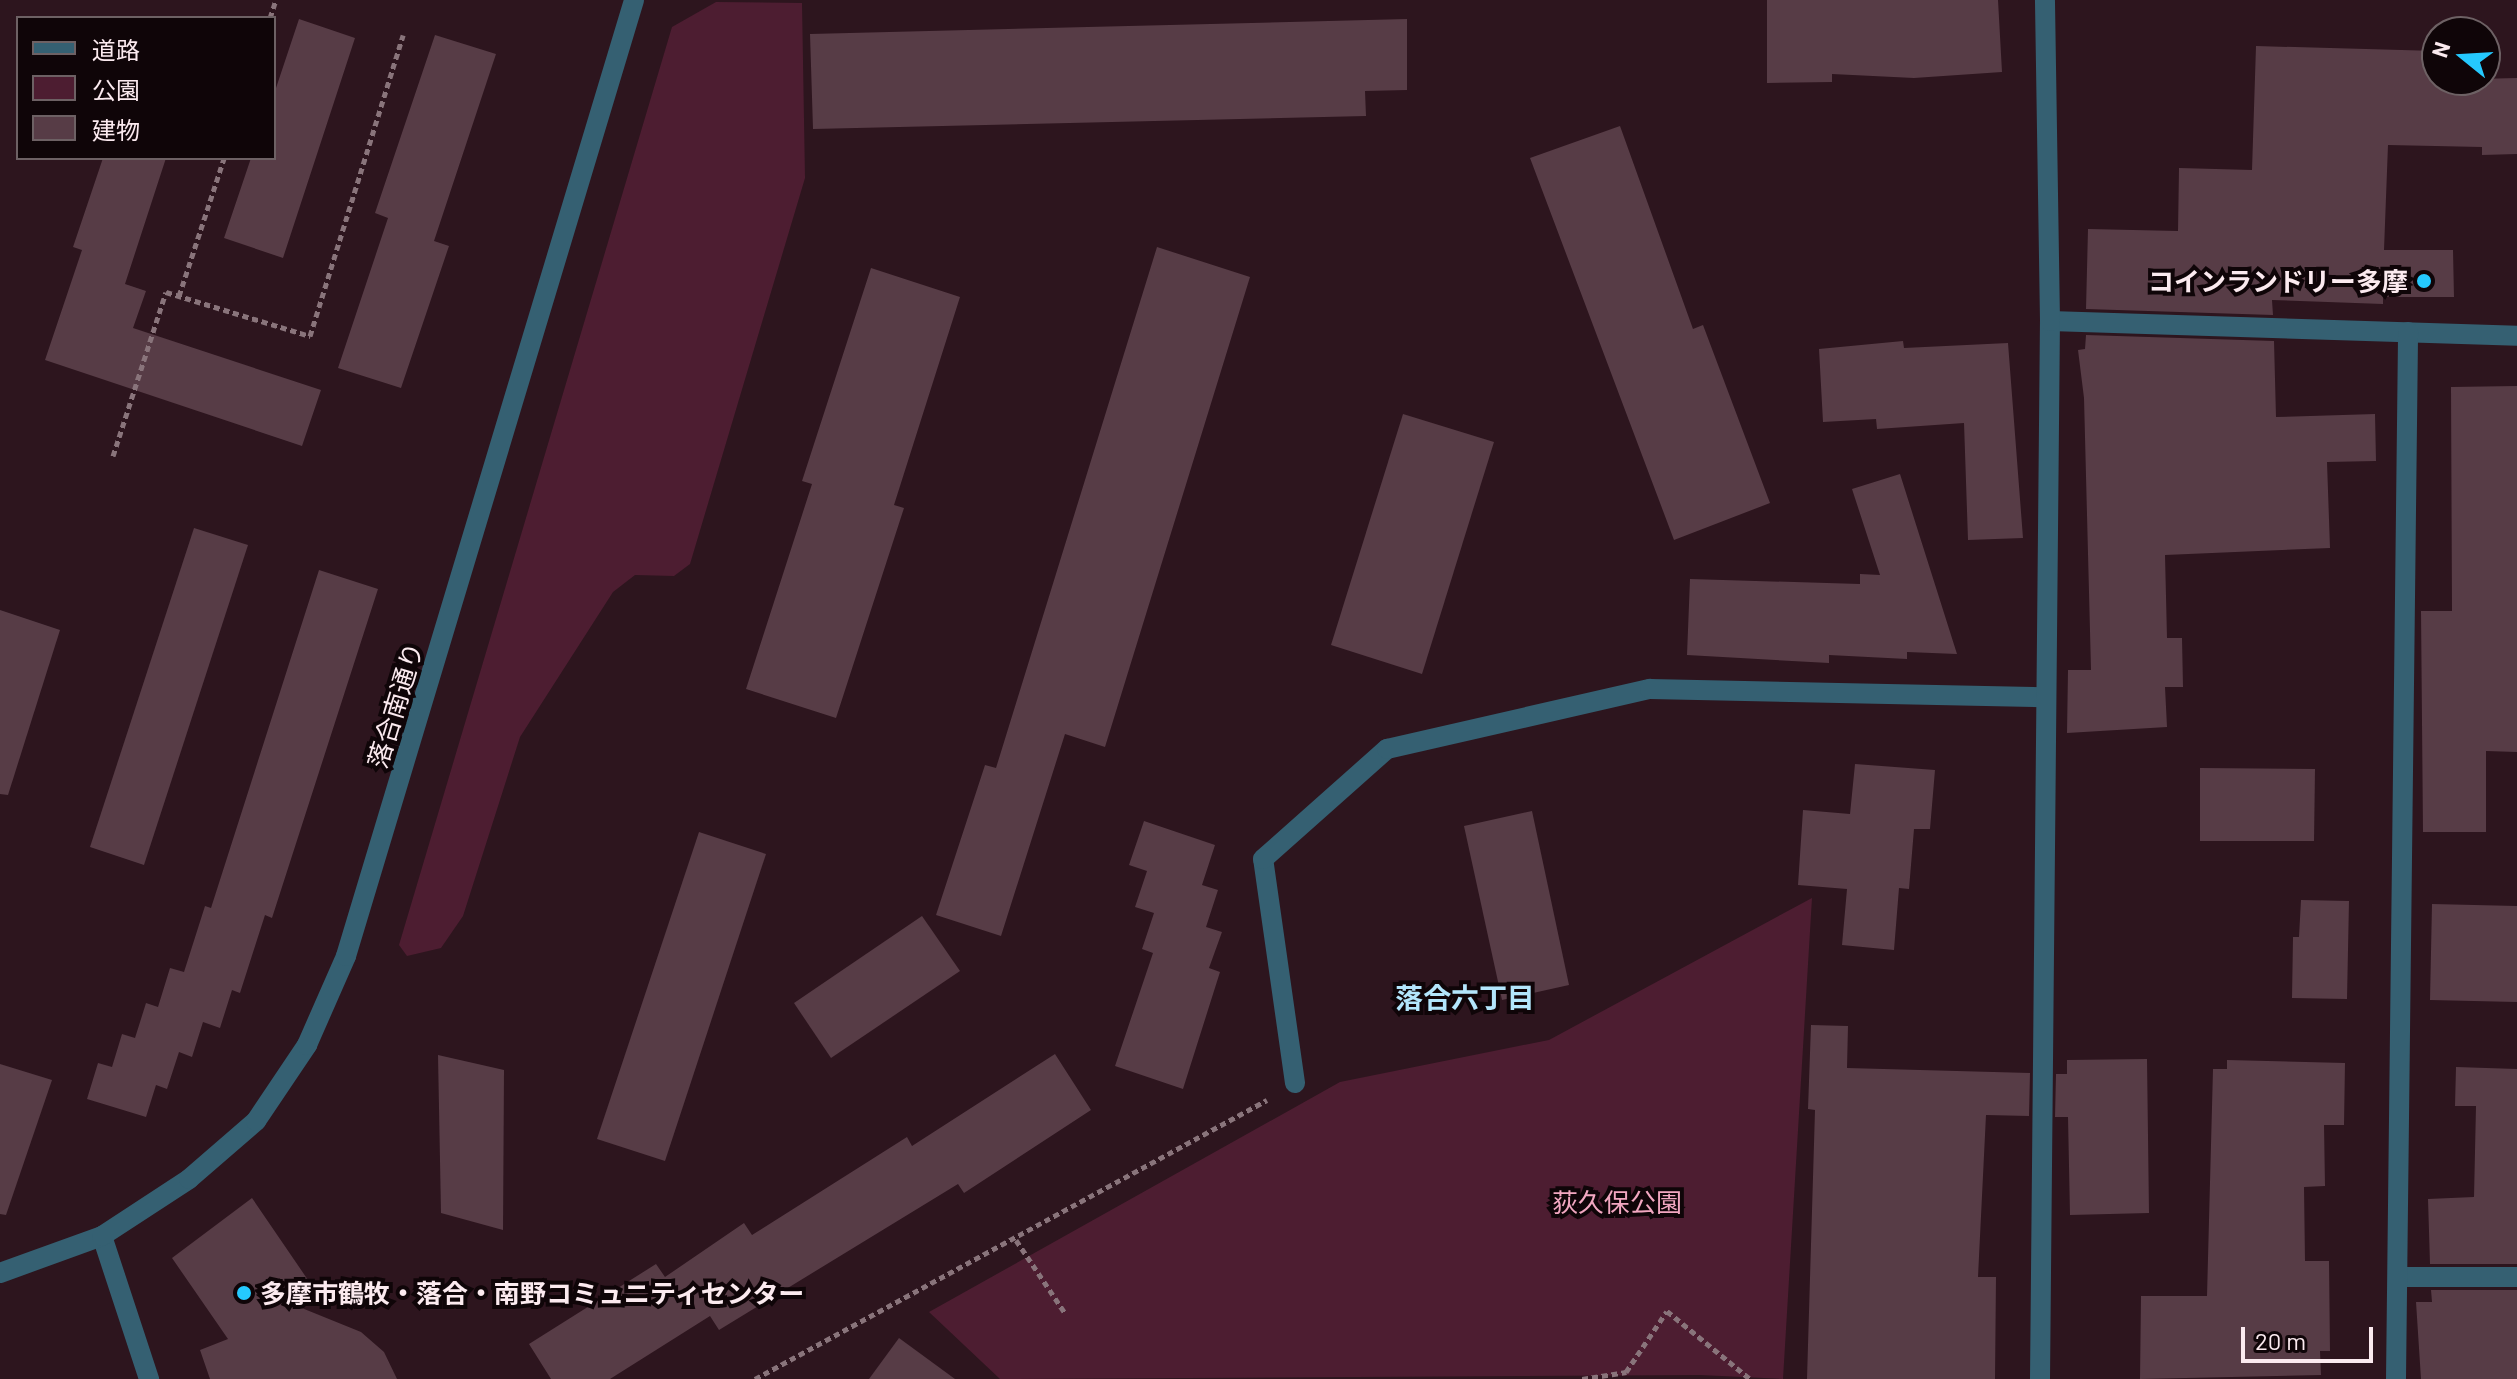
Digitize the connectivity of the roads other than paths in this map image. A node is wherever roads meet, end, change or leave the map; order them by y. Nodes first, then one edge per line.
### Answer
1 (634, 0) edge
2 (2045, 0) edge
3 (2050, 321) junction
4 (2408, 332) junction
5 (2517, 336) edge
6 (2044, 697) junction
7 (1295, 1083) road end
8 (102, 1236) junction
9 (0, 1273) edge
10 (2398, 1277) junction
11 (2517, 1277) edge
12 (149, 1379) edge
13 (2040, 1379) edge
14 (2396, 1379) edge

1 - 8 street, 落合南通り
2 - 3 street
3 - 4 street
3 - 6 street
4 - 5 street
4 - 10 street
6 - 7 street
6 - 13 street
8 - 9 street, 落合南通り
8 - 12 street
10 - 11 street
10 - 14 street

